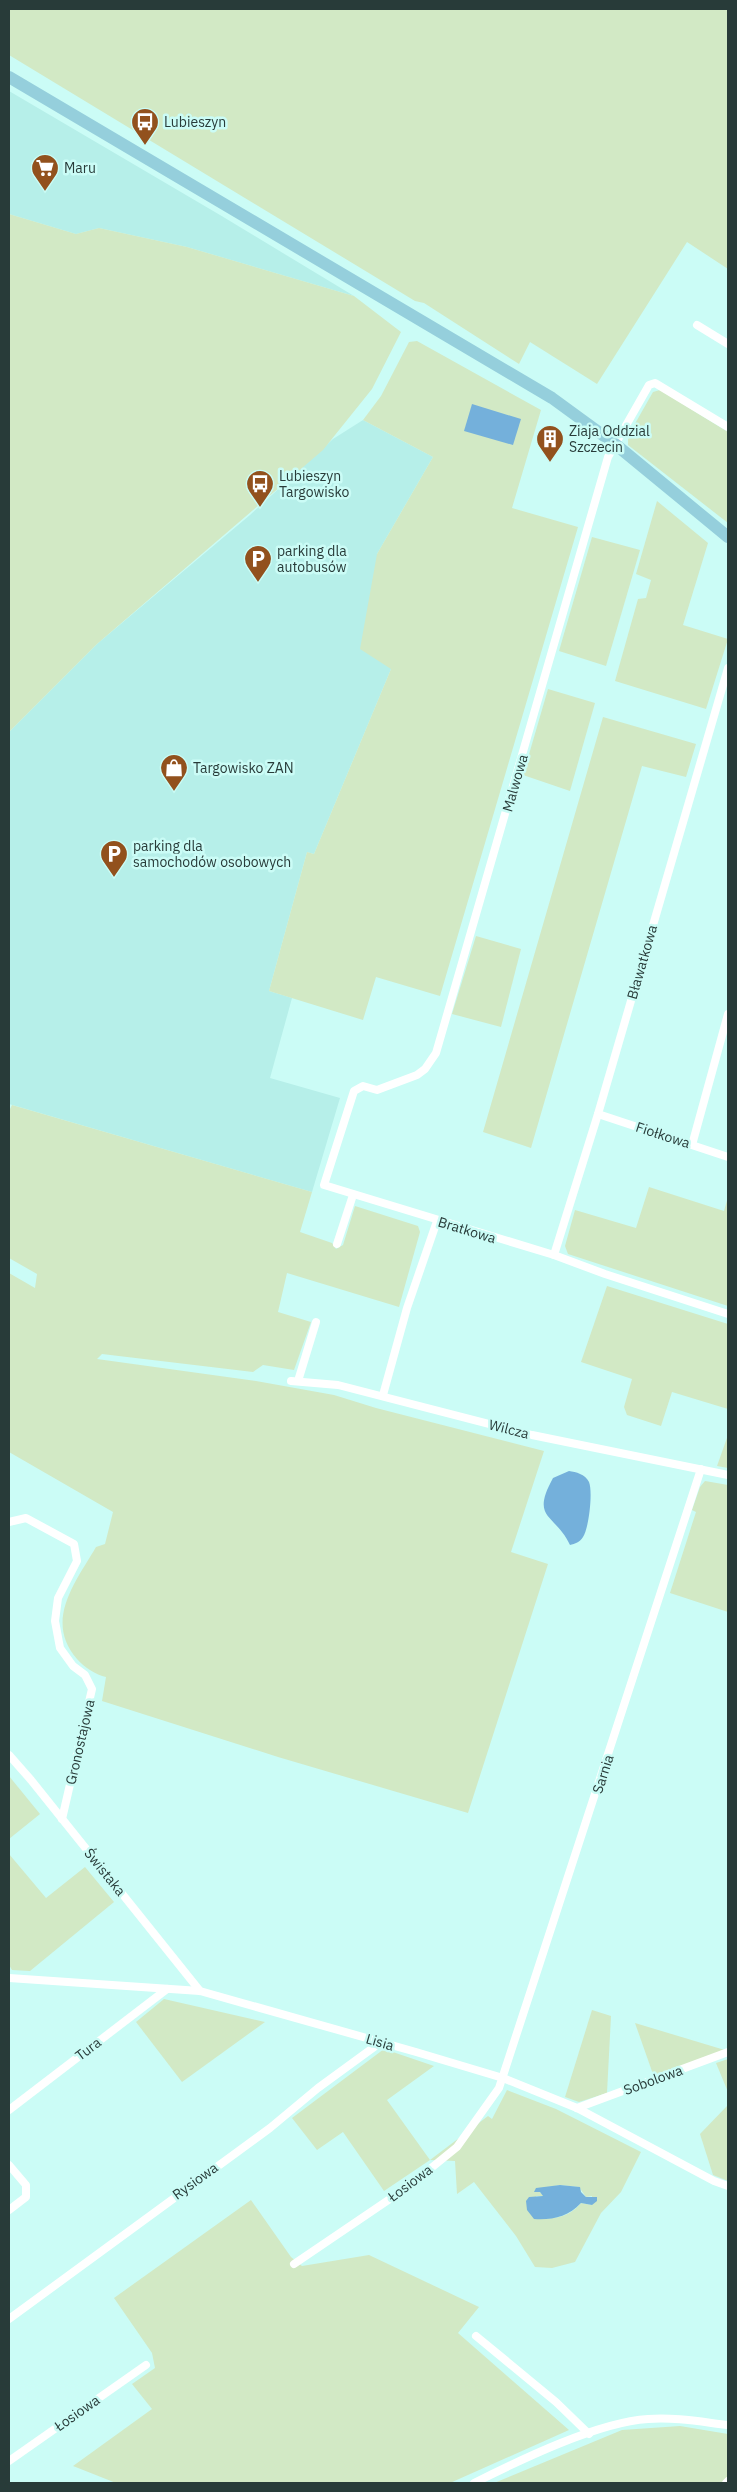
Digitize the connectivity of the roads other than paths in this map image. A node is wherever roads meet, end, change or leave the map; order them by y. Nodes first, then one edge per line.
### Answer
1 (9, 77) edge
2 (697, 324) dead end
3 (728, 344) edge
4 (728, 427) edge
5 (616, 444) junction
6 (728, 538) edge
7 (728, 668) edge
8 (720, 694) junction
9 (728, 700) edge
10 (728, 1014) edge
11 (377, 1090) joint
12 (598, 1114) junction
13 (692, 1145) junction
14 (728, 1157) edge
15 (354, 1195) junction
16 (437, 1221) junction
17 (337, 1244) dead end
18 (554, 1255) junction
19 (728, 1314) edge
20 (316, 1322) dead end
21 (382, 1395) junction
22 (701, 1469) junction
23 (728, 1475) edge
24 (9, 1522) edge
25 (9, 1755) edge
26 (62, 1819) junction
27 (9, 1978) edge
28 (167, 1989) junction
29 (200, 1991) junction
30 (381, 2042) junction
31 (728, 2052) edge
32 (504, 2078) junction
33 (577, 2108) junction
34 (9, 2110) edge
35 (9, 2165) edge
36 (728, 2186) edge
37 (9, 2210) edge
38 (294, 2264) dead end
39 (9, 2319) edge
40 (476, 2336) dead end
41 (146, 2365) dead end
42 (728, 2425) edge
43 (589, 2434) junction
44 (9, 2461) edge
45 (474, 2483) edge

1 - 5 main road
2 - 3 street
4 - 5 street, Malwowa
5 - 6 main road
5 - 11 street, Malwowa
7 - 8 street, Bławatkowa
8 - 9 street
8 - 12 street, Bławatkowa
10 - 13 street
11 - 15 street, Bratkowa
12 - 13 street, Fiołkowa
12 - 18 street, Bławatkowa
13 - 14 street, Fiołkowa
15 - 16 street, Bratkowa
15 - 17 street
16 - 18 street, Bratkowa
16 - 21 street
18 - 19 street, Bratkowa
20 - 21 street, Wilcza
21 - 22 street, Wilcza
22 - 23 street, Wilcza
22 - 32 street, Sarnia
24 - 26 street, Gronostajowa
25 - 26 street, Świstaka
26 - 29 street, Świstaka
27 - 28 street, Lisia
28 - 29 street, Lisia
28 - 34 street, Tura
29 - 30 street, Lisia
30 - 32 street, Lisia
30 - 39 street, Rysiowa
31 - 33 street, Sobolowa
32 - 33 street, Lisia
32 - 38 street, Łosiowa
33 - 36 street, Lisia
35 - 37 street
40 - 43 street
41 - 44 street, Łosiowa
42 - 43 street
43 - 45 street

